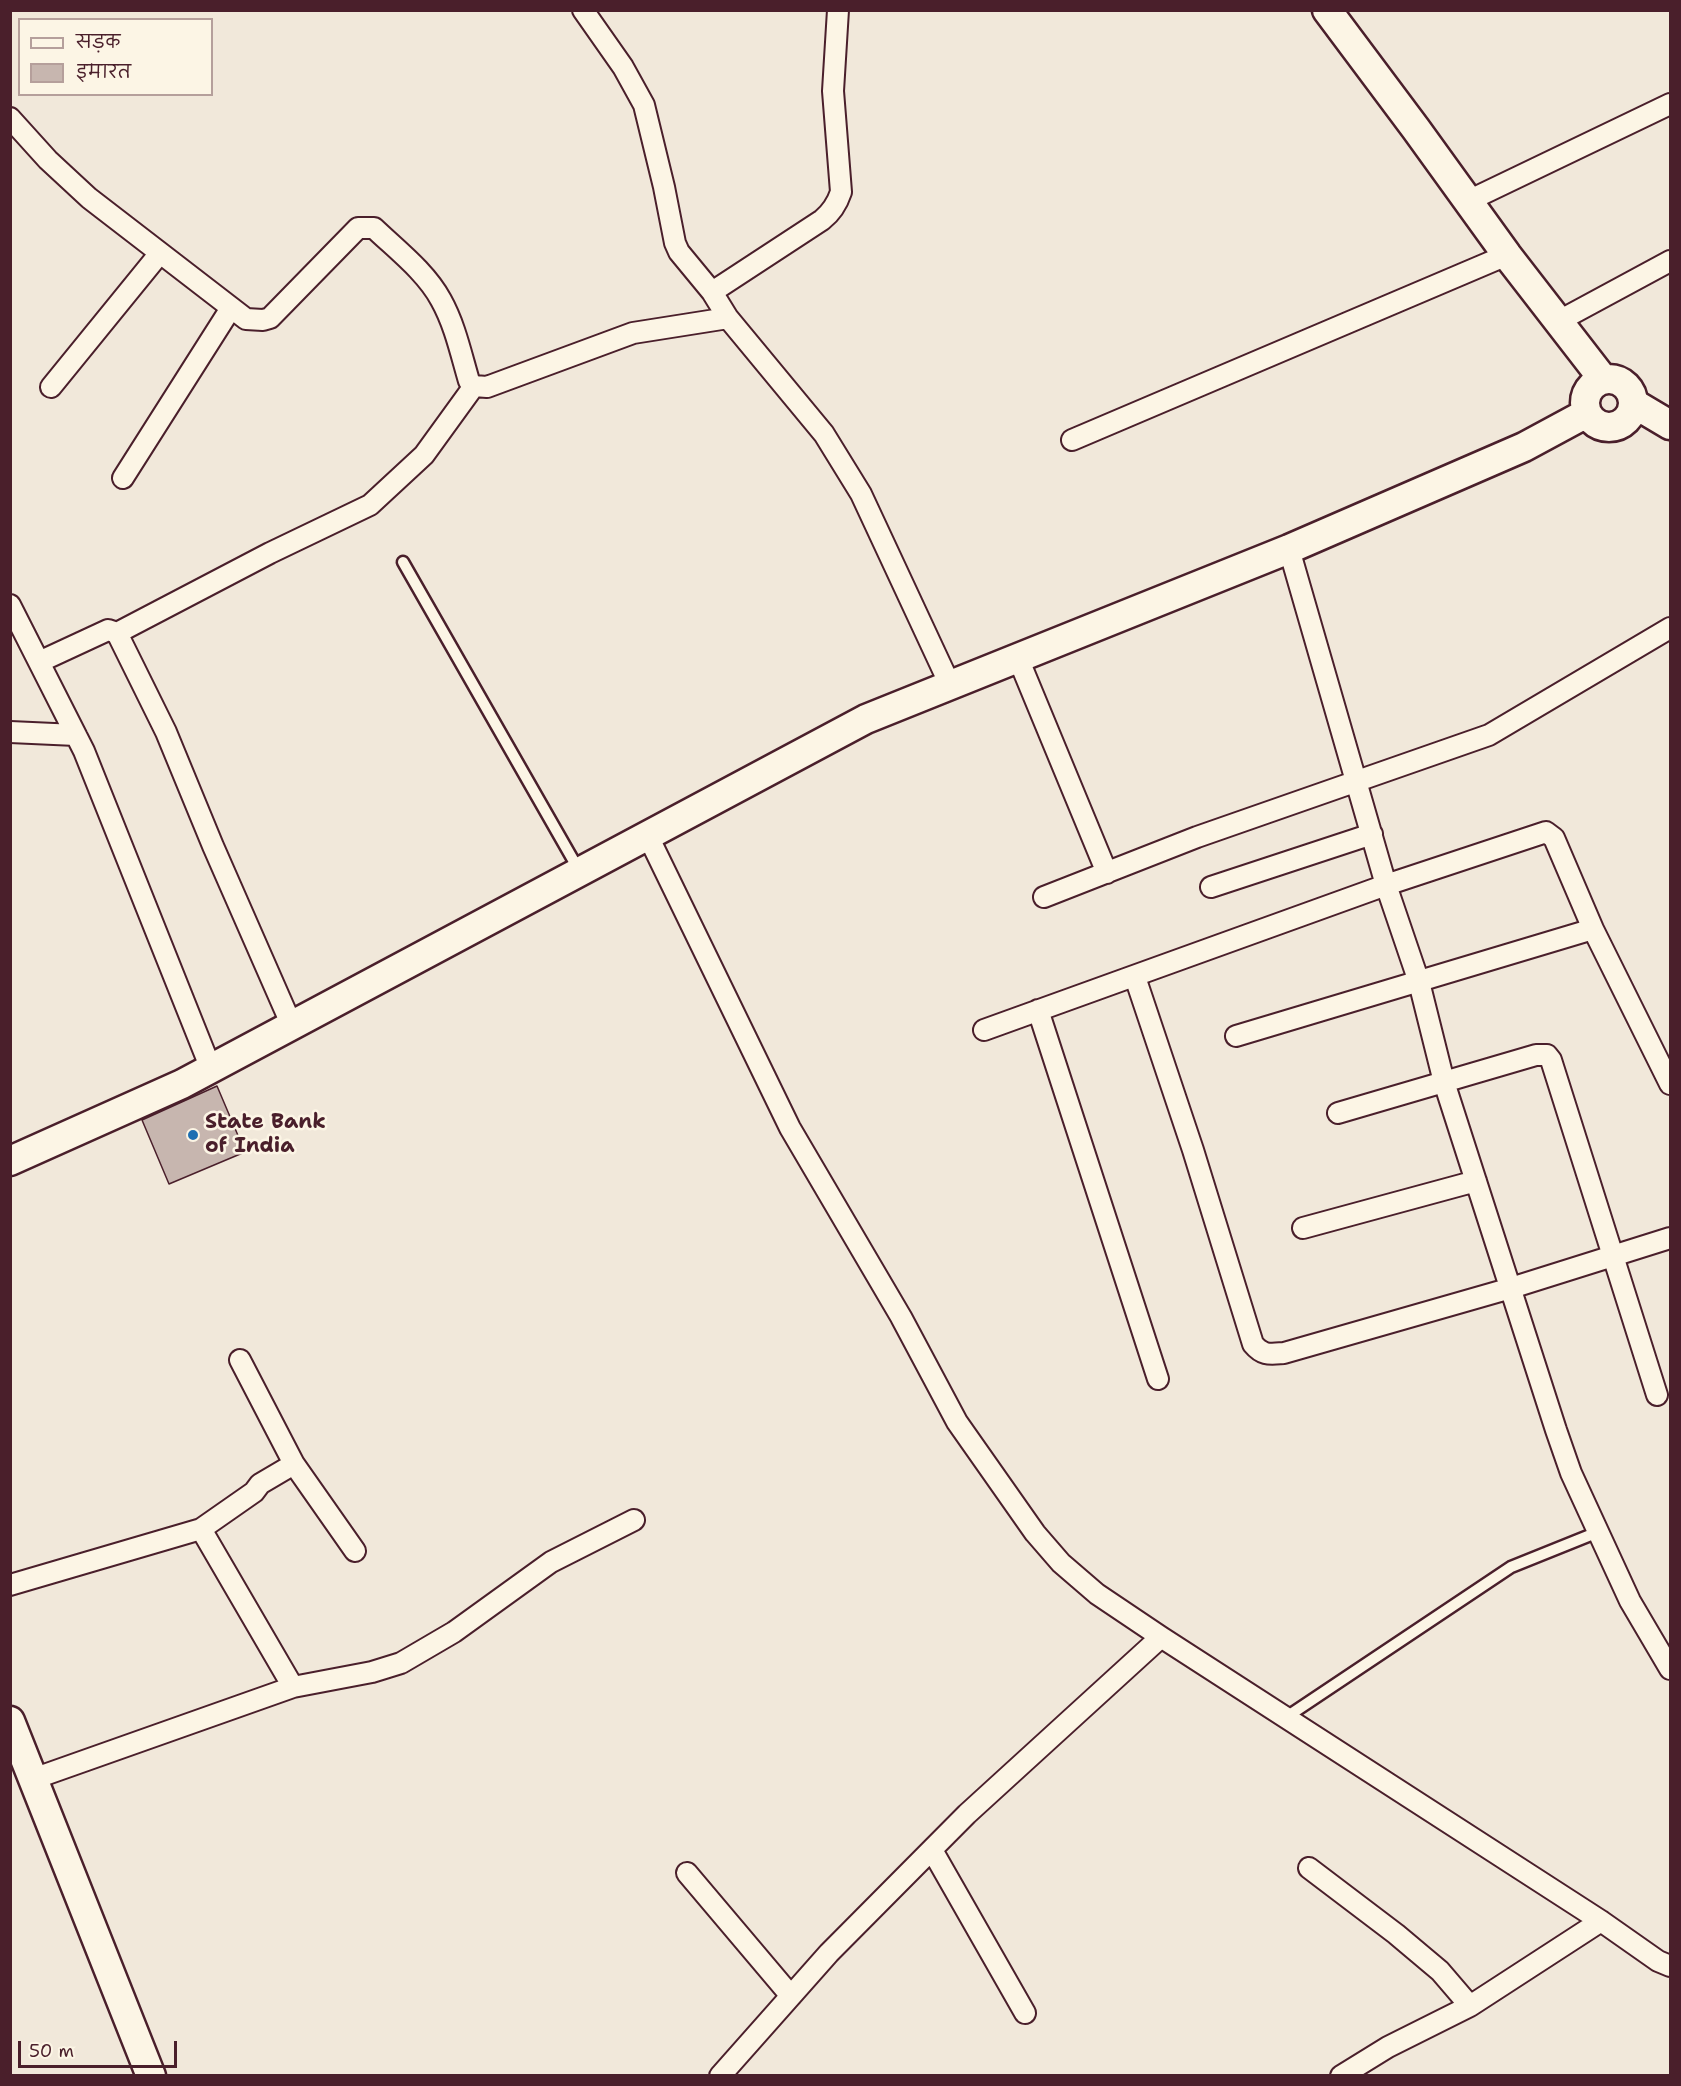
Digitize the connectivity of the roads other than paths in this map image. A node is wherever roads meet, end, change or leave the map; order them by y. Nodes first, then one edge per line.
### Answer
1 (583, 10) edge
2 (838, 10) edge
3 (1327, 10) edge
4 (1671, 104) edge
5 (10, 118) edge
6 (1468, 201) junction
7 (160, 253) junction
8 (1507, 255) junction
9 (1671, 261) edge
10 (712, 292) junction
11 (231, 308) junction
12 (728, 318) junction
13 (1557, 322) junction
14 (1603, 379) junction
15 (474, 386) junction
16 (51, 387) dead end
17 (1633, 403) junction
18 (1587, 413) junction
19 (1671, 425) edge
20 (1072, 440) dead end
21 (123, 477) dead end
22 (1288, 549) junction
23 (403, 562) dead end
24 (10, 605) edge
25 (1671, 628) edge
26 (117, 633) junction
27 (1018, 658) junction
28 (39, 662) junction
29 (950, 685) junction
30 (10, 732) edge
31 (76, 735) junction
32 (1356, 782) junction
33 (1372, 834) junction
34 (648, 837) junction
35 (580, 873) junction
36 (1107, 873) junction
37 (1386, 885) junction
38 (1211, 887) dead end
39 (1044, 897) dead end
40 (1593, 929) junction
41 (1135, 977) junction
42 (1419, 982) junction
43 (1038, 1010) junction
44 (292, 1026) junction
45 (984, 1030) dead end
46 (1236, 1036) dead end
47 (211, 1069) junction
48 (1444, 1082) junction
49 (1671, 1084) edge
50 (1338, 1113) dead end
51 (10, 1161) edge
52 (1476, 1181) junction
53 (1303, 1228) dead end
54 (1671, 1238) edge
55 (1614, 1256) junction
56 (1511, 1288) junction
57 (240, 1360) dead end
58 (1158, 1379) dead end
59 (1658, 1395) dead end
60 (294, 1464) junction
61 (634, 1520) dead end
62 (201, 1529) junction
63 (1598, 1532) junction
64 (355, 1551) dead end
65 (10, 1585) edge
66 (1161, 1637) junction
67 (1671, 1669) edge
68 (293, 1687) junction
69 (1285, 1718) junction
70 (10, 1721) edge
71 (33, 1779) junction
72 (932, 1850) junction
73 (1309, 1868) dead end
74 (687, 1873) dead end
75 (1601, 1921) junction
76 (1671, 1966) edge
77 (791, 1996) junction
78 (1470, 2006) junction
79 (1025, 2013) dead end
80 (151, 2076) edge
81 (720, 2076) edge
82 (1341, 2076) edge

1 - 10 street
2 - 10 street
3 - 6 street
4 - 6 street
5 - 7 street
6 - 8 street
7 - 11 street
7 - 16 street
8 - 13 street
8 - 20 street
9 - 13 street
10 - 12 street
11 - 15 street
11 - 21 street
12 - 15 street
12 - 29 street
13 - 14 street
14 - 17 street
14 - 18 street
15 - 26 street
17 - 18 street
17 - 19 street
18 - 22 street
22 - 27 street
22 - 32 street
23 - 35 lane
24 - 28 street
25 - 32 street
26 - 28 street
26 - 44 street
27 - 29 street
27 - 36 street
28 - 31 street
29 - 34 street
30 - 31 street
31 - 47 street
32 - 33 street
32 - 36 street
33 - 37 street
33 - 38 street
34 - 35 street
34 - 66 street
35 - 44 street
36 - 39 street
37 - 40 street
37 - 41 street
37 - 42 street
40 - 42 street
40 - 49 street
41 - 43 street
41 - 56 street
42 - 46 street
42 - 48 street
43 - 45 street
43 - 58 street
44 - 47 street
47 - 51 street
48 - 50 street
48 - 52 street
48 - 55 street
52 - 53 street
52 - 56 street
54 - 55 street
55 - 56 street
55 - 59 street
56 - 63 street
57 - 60 street
60 - 62 street
60 - 64 street
61 - 68 street
62 - 65 street
62 - 68 street
63 - 67 street
63 - 69 lane
66 - 69 street
66 - 72 street
68 - 71 street
69 - 75 street
70 - 71 street
71 - 80 street
72 - 77 street
72 - 79 street
73 - 78 street
74 - 77 street
75 - 76 street
75 - 78 street
77 - 81 street
78 - 82 street

